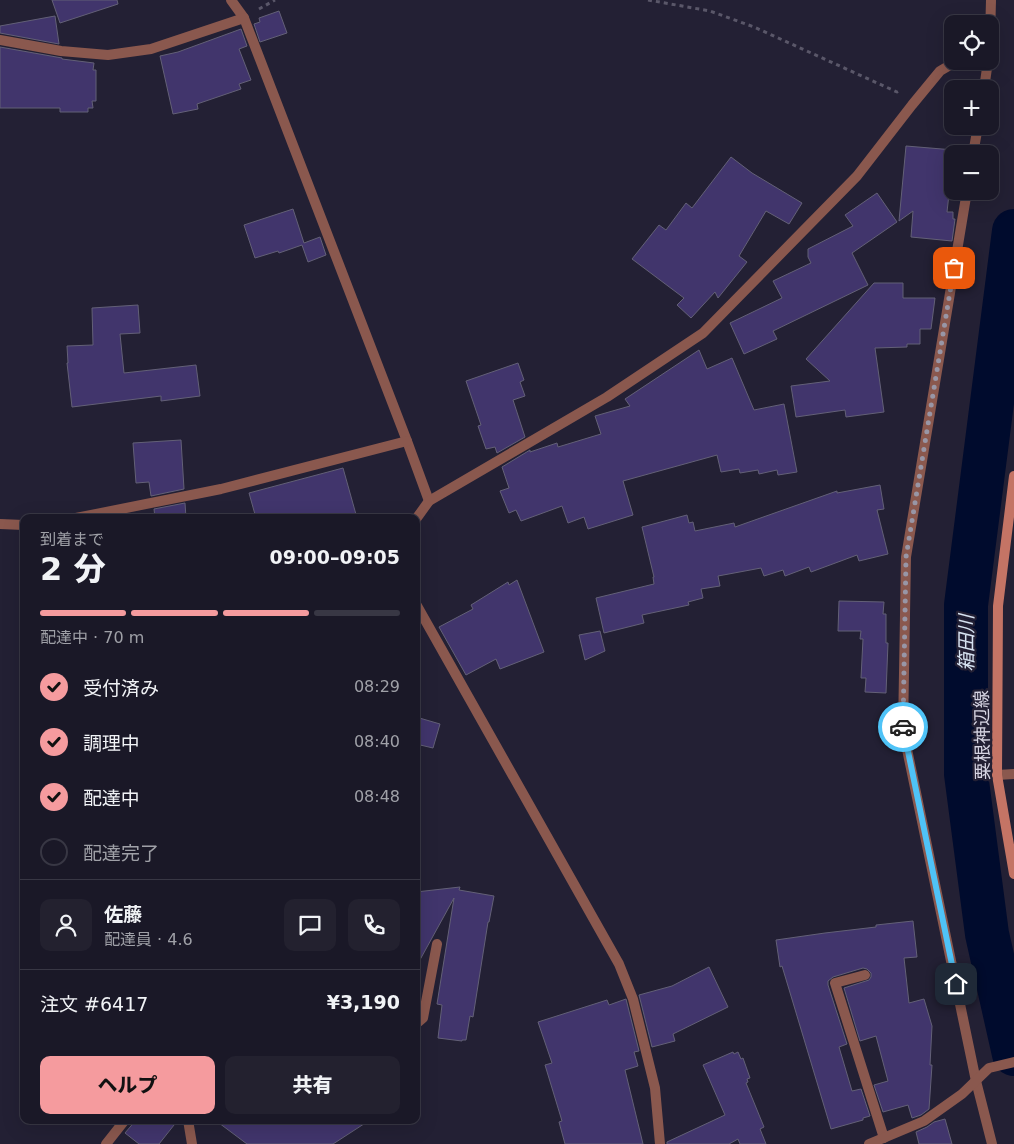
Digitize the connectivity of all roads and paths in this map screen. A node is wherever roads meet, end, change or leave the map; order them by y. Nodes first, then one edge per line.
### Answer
1 (231, 0) edge
2 (648, 0) edge
3 (991, 0) edge
4 (991, 15) edge
5 (244, 18) junction
6 (0, 40) edge
7 (944, 69) edge
8 (904, 85) dead end
9 (966, 200) edge
10 (407, 441) junction
11 (1014, 476) edge
12 (429, 501) junction
13 (96, 514) edge
14 (419, 514) edge
15 (0, 524) edge
16 (20, 524) edge
17 (420, 611) edge
18 (1014, 774) edge
19 (997, 775) junction
20 (1014, 874) edge
21 (436, 944) dead end
22 (865, 975) dead end
23 (420, 1021) edge
24 (1014, 1062) edge
25 (976, 1081) junction
26 (122, 1124) edge
27 (189, 1124) edge
28 (884, 1138) junction
29 (106, 1144) edge
30 (192, 1144) edge
31 (660, 1144) edge
32 (869, 1144) edge
33 (992, 1144) edge

1 - 5 street
2 - 8 path
3 - 4 street
5 - 6 street
5 - 10 street
7 - 12 street
9 - 25 street
10 - 12 street
10 - 13 street
11 - 19 main road, 粟根神辺線
12 - 14 street
15 - 16 street
17 - 31 street
18 - 19 street
19 - 20 main road, 粟根神辺線
21 - 23 street
22 - 28 street
24 - 25 street
25 - 28 street
25 - 33 street
26 - 29 street
27 - 30 street
28 - 32 street

